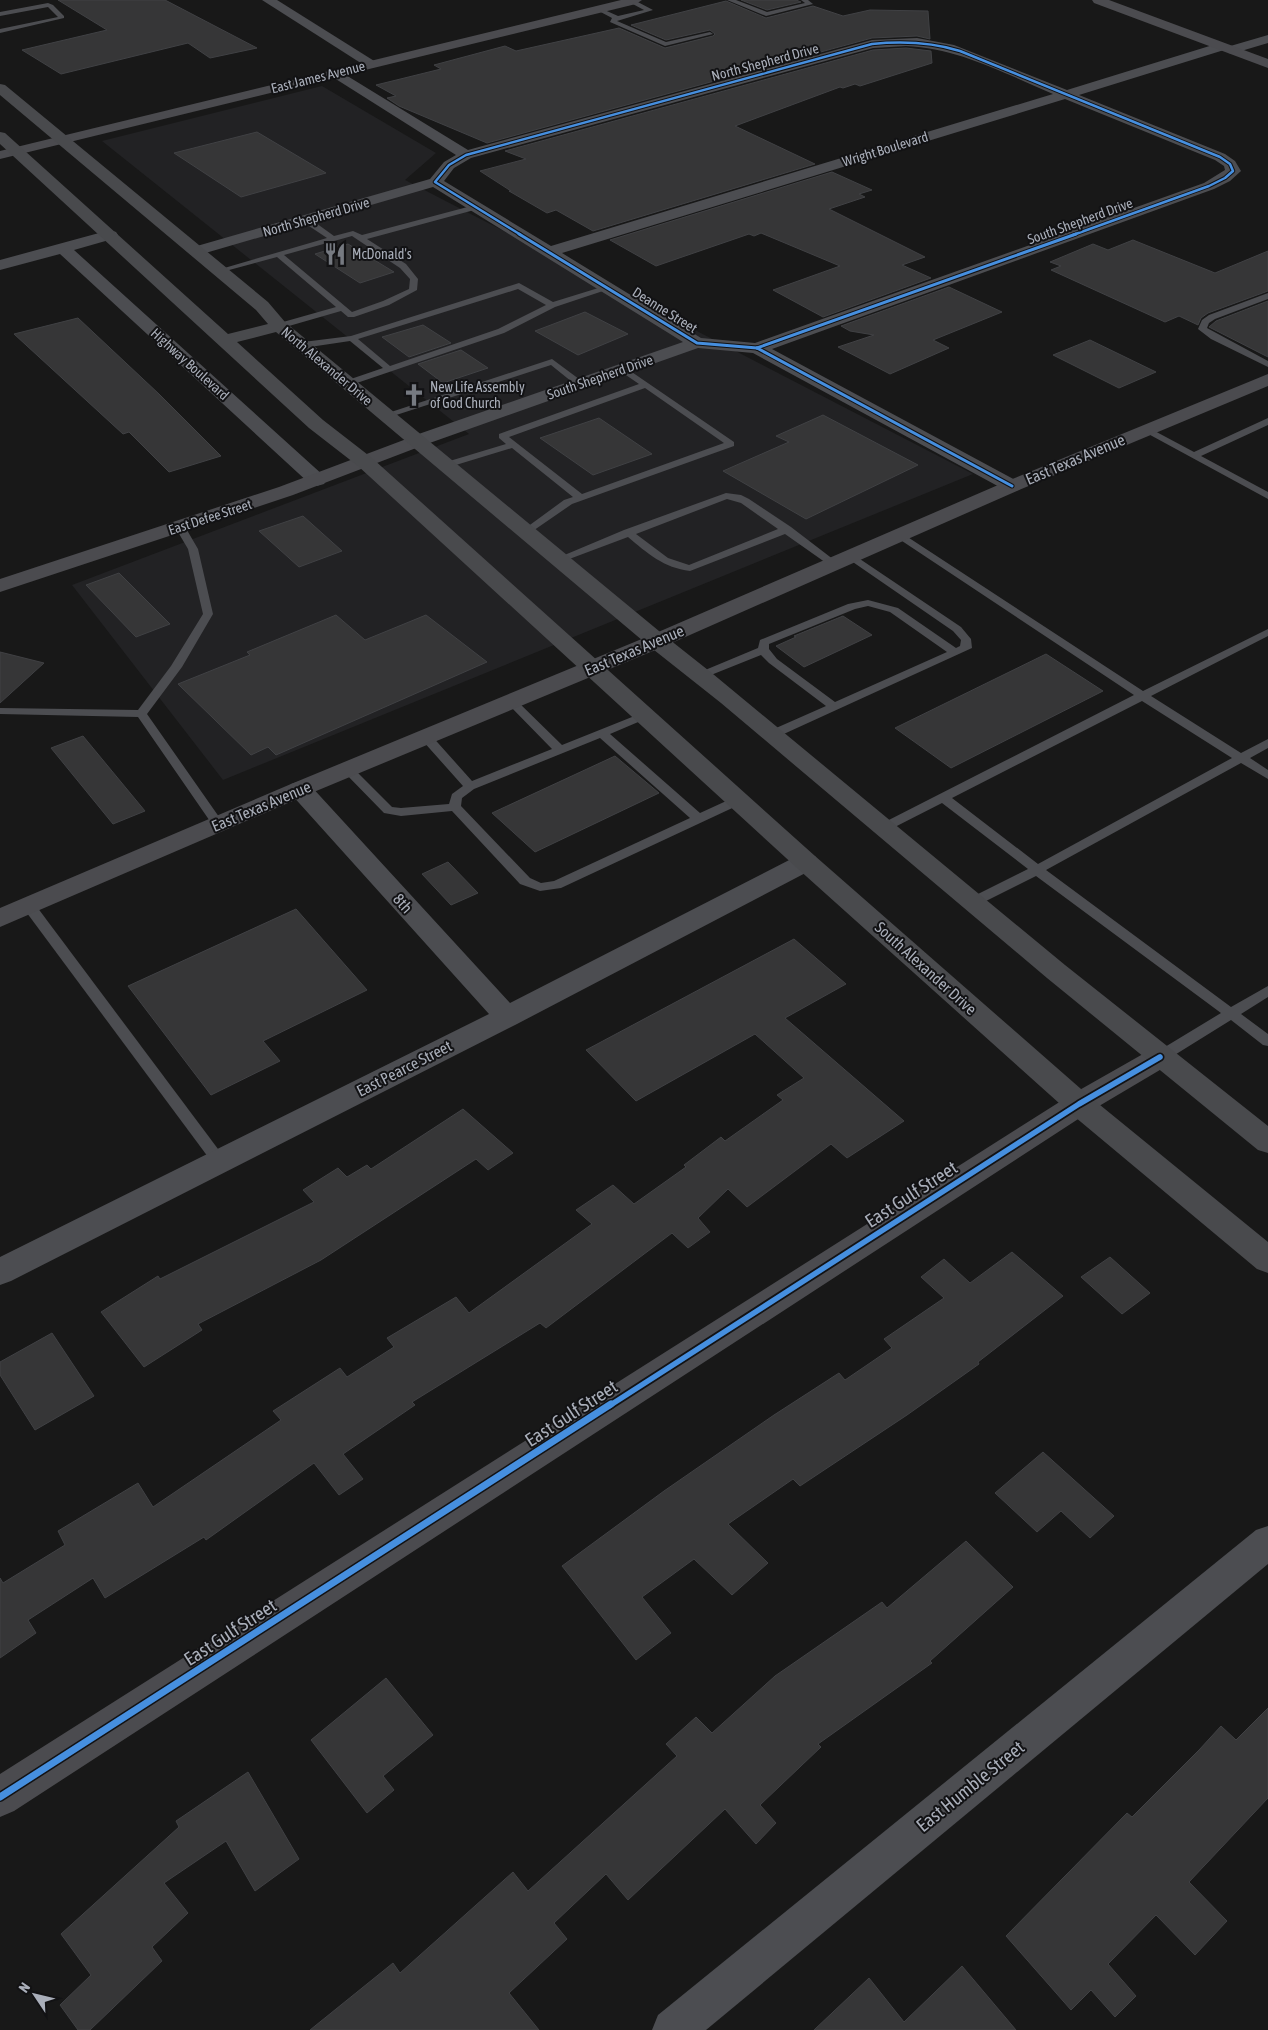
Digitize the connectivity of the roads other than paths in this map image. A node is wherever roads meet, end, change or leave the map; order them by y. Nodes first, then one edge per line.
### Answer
1 (268, 0) edge
2 (730, 0) edge
3 (804, 0) edge
4 (1098, 0) edge
5 (634, 1) edge
6 (598, 9) junction
7 (0, 14) edge
8 (618, 18) junction
9 (0, 31) edge
10 (710, 34) dead end
11 (1268, 39) edge
12 (1226, 48) junction
13 (372, 64) junction
14 (1268, 64) edge
15 (336, 73) junction
16 (0, 88) edge
17 (1068, 94) junction
18 (0, 136) edge
19 (63, 139) junction
20 (16, 151) junction
21 (0, 155) edge
22 (466, 155) junction
23 (435, 182) junction
24 (475, 207) junction
25 (306, 220) junction
26 (110, 235) junction
27 (332, 238) junction
28 (361, 238) junction
29 (63, 248) junction
30 (196, 251) junction
31 (550, 252) junction
32 (278, 254) junction
33 (0, 265) edge
34 (218, 271) junction
35 (608, 288) junction
36 (1268, 296) edge
37 (552, 305) junction
38 (342, 308) junction
39 (279, 326) junction
40 (352, 338) junction
41 (225, 340) junction
42 (697, 343) junction
43 (303, 345) junction
44 (757, 348) junction
45 (1268, 364) edge
46 (389, 369) junction
47 (623, 369) junction
48 (1268, 379) edge
49 (348, 383) junction
50 (580, 384) junction
51 (646, 386) junction
52 (387, 416) junction
53 (1268, 421) edge
54 (1146, 430) junction
55 (417, 441) junction
56 (513, 445) junction
57 (1194, 456) junction
58 (365, 462) junction
59 (446, 464) junction
60 (317, 480) junction
61 (1012, 486) junction
62 (1268, 496) edge
63 (581, 498) junction
64 (180, 527) junction
65 (786, 529) junction
66 (527, 532) junction
67 (628, 532) junction
68 (900, 535) junction
69 (560, 559) junction
70 (842, 559) junction
71 (0, 586) edge
72 (1268, 632) edge
73 (657, 641) junction
74 (763, 650) junction
75 (955, 653) junction
76 (593, 667) junction
77 (702, 675) junction
78 (1143, 696) junction
79 (511, 701) junction
80 (834, 707) junction
81 (0, 711) edge
82 (141, 714) junction
83 (646, 715) junction
84 (602, 733) junction
85 (771, 735) junction
86 (426, 737) junction
87 (1268, 743) edge
88 (560, 750) junction
89 (1241, 758) junction
90 (348, 770) junction
91 (1268, 775) edge
92 (470, 786) junction
93 (300, 790) junction
94 (944, 798) junction
95 (740, 800) junction
96 (454, 807) junction
97 (699, 819) junction
98 (218, 824) junction
99 (884, 828) junction
100 (806, 862) junction
101 (1038, 870) junction
102 (972, 902) junction
103 (29, 906) junction
104 (0, 918) edge
105 (1268, 991) edge
106 (1232, 1014) junction
107 (507, 1016) junction
108 (1268, 1041) edge
109 (1160, 1057) junction
110 (1079, 1104) junction
111 (1268, 1142) edge
112 (219, 1162) junction
113 (1268, 1260) edge
114 (0, 1272) edge
115 (1268, 1542) edge
116 (0, 1797) edge
117 (673, 2030) edge

1 - 13 street
2 - 3 lane
4 - 12 street
5 - 6 street, East James Avenue
5 - 8 lane
6 - 8 lane
6 - 13 street, East James Avenue
7 - 9 lane
8 - 10 lane
11 - 12 street, Wright Boulevard
12 - 14 street
12 - 17 street, Wright Boulevard
13 - 15 street, East James Avenue
15 - 19 street, East James Avenue
15 - 22 street
16 - 19 main road, North Alexander Drive
17 - 22 street, North Shepherd Drive
17 - 31 street, Wright Boulevard
17 - 44 street, South Shepherd Drive
18 - 20 main road
19 - 20 street, East James Avenue
19 - 30 main road, North Alexander Drive
20 - 21 street, East James Avenue
20 - 26 main road
22 - 23 street
23 - 24 street, Deanne Street
23 - 25 street, North Shepherd Drive
24 - 28 lane
24 - 31 street, Deanne Street
25 - 27 lane
25 - 30 street, North Shepherd Drive
26 - 29 street
26 - 41 main road
27 - 28 lane
27 - 32 lane
28 - 38 lane
29 - 33 street
29 - 60 street, Highway Boulevard
30 - 34 main road, North Alexander Drive
31 - 35 street, Deanne Street
32 - 34 lane
32 - 38 lane
34 - 39 main road, North Alexander Drive
35 - 37 lane
35 - 42 street, Deanne Street
36 - 45 lane
37 - 40 lane
37 - 46 lane
38 - 39 lane
39 - 41 main road
39 - 43 main road, North Alexander Drive
40 - 43 lane
40 - 46 lane
41 - 58 main road
42 - 44 street, Deanne Street
42 - 47 street, South Shepherd Drive
43 - 49 main road, North Alexander Drive
44 - 61 street, Deanne Street
46 - 49 lane
47 - 50 street, South Shepherd Drive
47 - 51 lane
48 - 54 street, East Texas Avenue
49 - 52 main road, North Alexander Drive
50 - 52 lane
50 - 55 street, South Shepherd Drive
51 - 56 lane
51 - 63 lane
52 - 55 main road, North Alexander Drive
53 - 57 lane
54 - 57 lane
54 - 61 street, East Texas Avenue
55 - 58 street, East Defee Street
55 - 59 main road, North Alexander Drive
56 - 59 lane
56 - 63 lane
57 - 62 lane
58 - 60 street, East Defee Street
58 - 76 main road
59 - 66 main road, North Alexander Drive
60 - 64 street, East Defee Street
61 - 68 street, East Texas Avenue
63 - 66 lane
64 - 71 street, East Defee Street
64 - 82 lane
65 - 67 lane
65 - 67 lane
65 - 70 lane
66 - 69 main road, North Alexander Drive
67 - 69 lane
68 - 70 street, East Texas Avenue
68 - 78 lane
69 - 73 main road, North Alexander Drive
70 - 73 street, East Texas Avenue
70 - 75 lane
72 - 78 lane
73 - 76 street, East Texas Avenue
73 - 77 main road
74 - 75 lane
74 - 77 lane
74 - 80 lane
75 - 80 lane
76 - 79 street, East Texas Avenue
76 - 83 main road, South Alexander Drive
77 - 85 main road
78 - 89 lane
78 - 94 lane
79 - 86 street, East Texas Avenue
79 - 88 lane
80 - 85 lane
81 - 82 lane
82 - 98 lane
83 - 84 lane
83 - 95 main road, South Alexander Drive
84 - 88 lane
84 - 97 lane
85 - 99 main road
86 - 90 street, East Texas Avenue
86 - 92 lane
87 - 89 lane
88 - 92 lane
89 - 91 lane
89 - 101 lane
90 - 93 street, East Texas Avenue
90 - 96 lane
92 - 96 lane
93 - 98 street, East Texas Avenue
93 - 107 street, 8th
94 - 99 lane
94 - 101 lane
95 - 97 lane
95 - 100 main road, South Alexander Drive
96 - 97 lane
98 - 103 street, East Texas Avenue
99 - 102 main road
100 - 107 street, East Pearce Street
100 - 110 main road, South Alexander Drive
101 - 102 lane
101 - 106 lane
102 - 109 main road
103 - 104 street, East Texas Avenue
103 - 112 lane
105 - 106 lane
106 - 108 lane
106 - 109 lane
107 - 112 street, East Pearce Street
109 - 110 street, East Gulf Street
109 - 111 main road
110 - 113 main road, South Alexander Drive
110 - 116 street, East Gulf Street
112 - 114 street, East Pearce Street
115 - 117 street, East Humble Street

